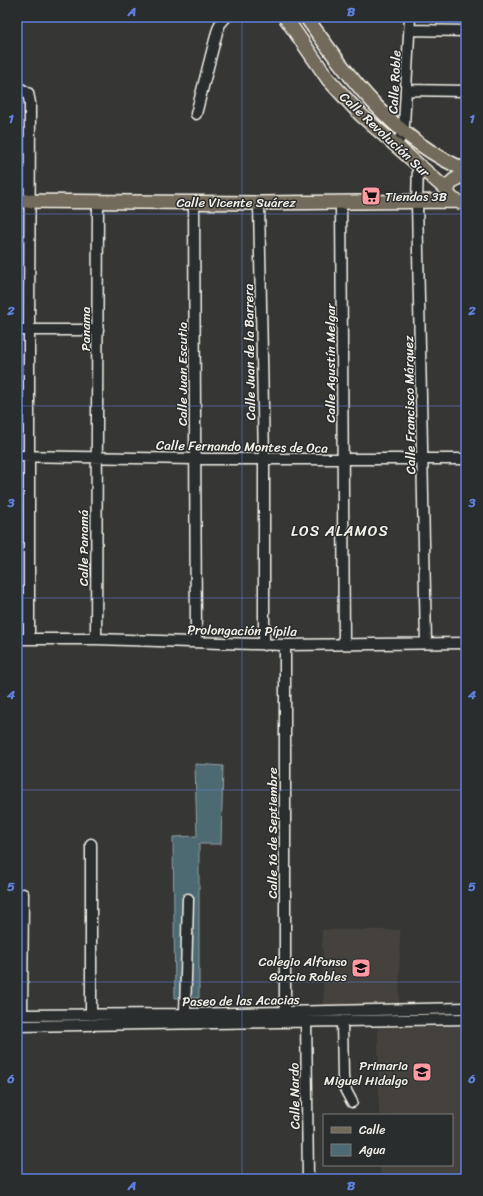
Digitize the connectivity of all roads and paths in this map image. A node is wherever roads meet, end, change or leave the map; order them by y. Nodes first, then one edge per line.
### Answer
1 (226, 17) edge
2 (285, 17) edge
3 (306, 17) edge
4 (410, 17) edge
5 (410, 30) junction
6 (466, 31) edge
7 (17, 88) edge
8 (406, 90) junction
9 (466, 91) edge
10 (196, 114) dead end
11 (403, 132) junction
12 (396, 146) junction
13 (418, 165) junction
14 (466, 170) edge
15 (466, 175) edge
16 (446, 190) junction
17 (24, 201) edge
18 (98, 202) junction
19 (194, 202) junction
20 (341, 202) junction
21 (417, 202) junction
22 (461, 202) edge
23 (259, 203) junction
24 (17, 330) edge
25 (29, 330) junction
26 (98, 330) junction
27 (17, 456) edge
28 (29, 456) junction
29 (96, 457) junction
30 (423, 458) junction
31 (195, 459) junction
32 (264, 459) junction
33 (466, 459) edge
34 (343, 460) junction
35 (17, 638) edge
36 (29, 639) junction
37 (96, 639) junction
38 (196, 642) junction
39 (466, 643) edge
40 (344, 644) junction
41 (426, 644) junction
42 (264, 645) junction
43 (285, 645) junction
44 (91, 844) dead end
45 (23, 894) dead end
46 (188, 899) dead end
47 (466, 1008) edge
48 (91, 1014) junction
49 (185, 1014) junction
50 (19, 1015) edge
51 (285, 1017) junction
52 (306, 1017) junction
53 (466, 1019) edge
54 (342, 1021) junction
55 (17, 1026) edge
56 (352, 1102) dead end
57 (308, 1179) edge

1 - 10 street
2 - 12 main road, Calle Revolución Sur
3 - 11 main road, Calle Revolución Sur
4 - 5 street, Calle Roble
5 - 6 street
5 - 8 street, Calle Roble
7 - 17 street
8 - 9 street
8 - 11 street, Calle Roble
11 - 12 street, Calle Roble
11 - 14 main road, Calle Revolución Sur
12 - 13 main road, Calle Revolución Sur
13 - 16 main road, Calle Revolución Sur
13 - 21 street, Calle Francisco Márquez
15 - 16 main road
16 - 22 main road, Calle Revolución Sur
17 - 18 main road, Calle Vicente Suárez
17 - 25 street
18 - 19 main road, Calle Vicente Suárez
18 - 26 street, Panama
19 - 23 main road, Calle Vicente Suárez
19 - 31 street, Calle Juan Escutia
20 - 21 main road, Calle Vicente Suárez
20 - 23 main road, Calle Vicente Suárez
20 - 34 street, Calle Agustín Melgar
21 - 22 main road, Calle Vicente Suárez
21 - 30 street, Calle Francisco Márquez
23 - 32 street, Calle Juan de la Barrera
24 - 25 street
25 - 26 street
25 - 28 street
26 - 29 street, Panama
27 - 28 street, Calle Fernando Montes de Oca
28 - 29 street, Calle Fernando Montes de Oca
28 - 36 street
29 - 31 street, Calle Fernando Montes de Oca
29 - 37 street, Calle Panamá
30 - 33 street, Calle Fernando Montes de Oca
30 - 34 street, Calle Fernando Montes de Oca
30 - 41 street, Calle Francisco Márquez
31 - 32 street, Calle Fernando Montes de Oca
31 - 38 street, Calle Juan Escutia
32 - 34 street, Calle Fernando Montes de Oca
32 - 42 street, Calle Juan de la Barrera
34 - 40 street, Calle Agustín Melgar
35 - 36 street, Prolongación Pípila
36 - 37 street, Prolongación Pípila
37 - 38 street, Prolongación Pípila
38 - 42 street, Prolongación Pípila
39 - 41 street, Prolongación Pípila
40 - 41 street, Prolongación Pípila
40 - 43 street, Prolongación Pípila
42 - 43 street, Prolongación Pípila
43 - 51 street, Calle 16 de Septiembre
44 - 48 street
45 - 50 street
46 - 49 street
47 - 52 street, Paseo de las Acacias
48 - 49 street, Paseo de las Acacias
48 - 50 street, Paseo de las Acacias
49 - 51 street, Paseo de las Acacias
51 - 52 street, Paseo de las Acacias
51 - 55 street, Paseo de las Acacias
52 - 54 street, Paseo de las Acacias
52 - 57 street, Calle Nardo
53 - 54 street, Paseo de las Acacias
54 - 56 street

